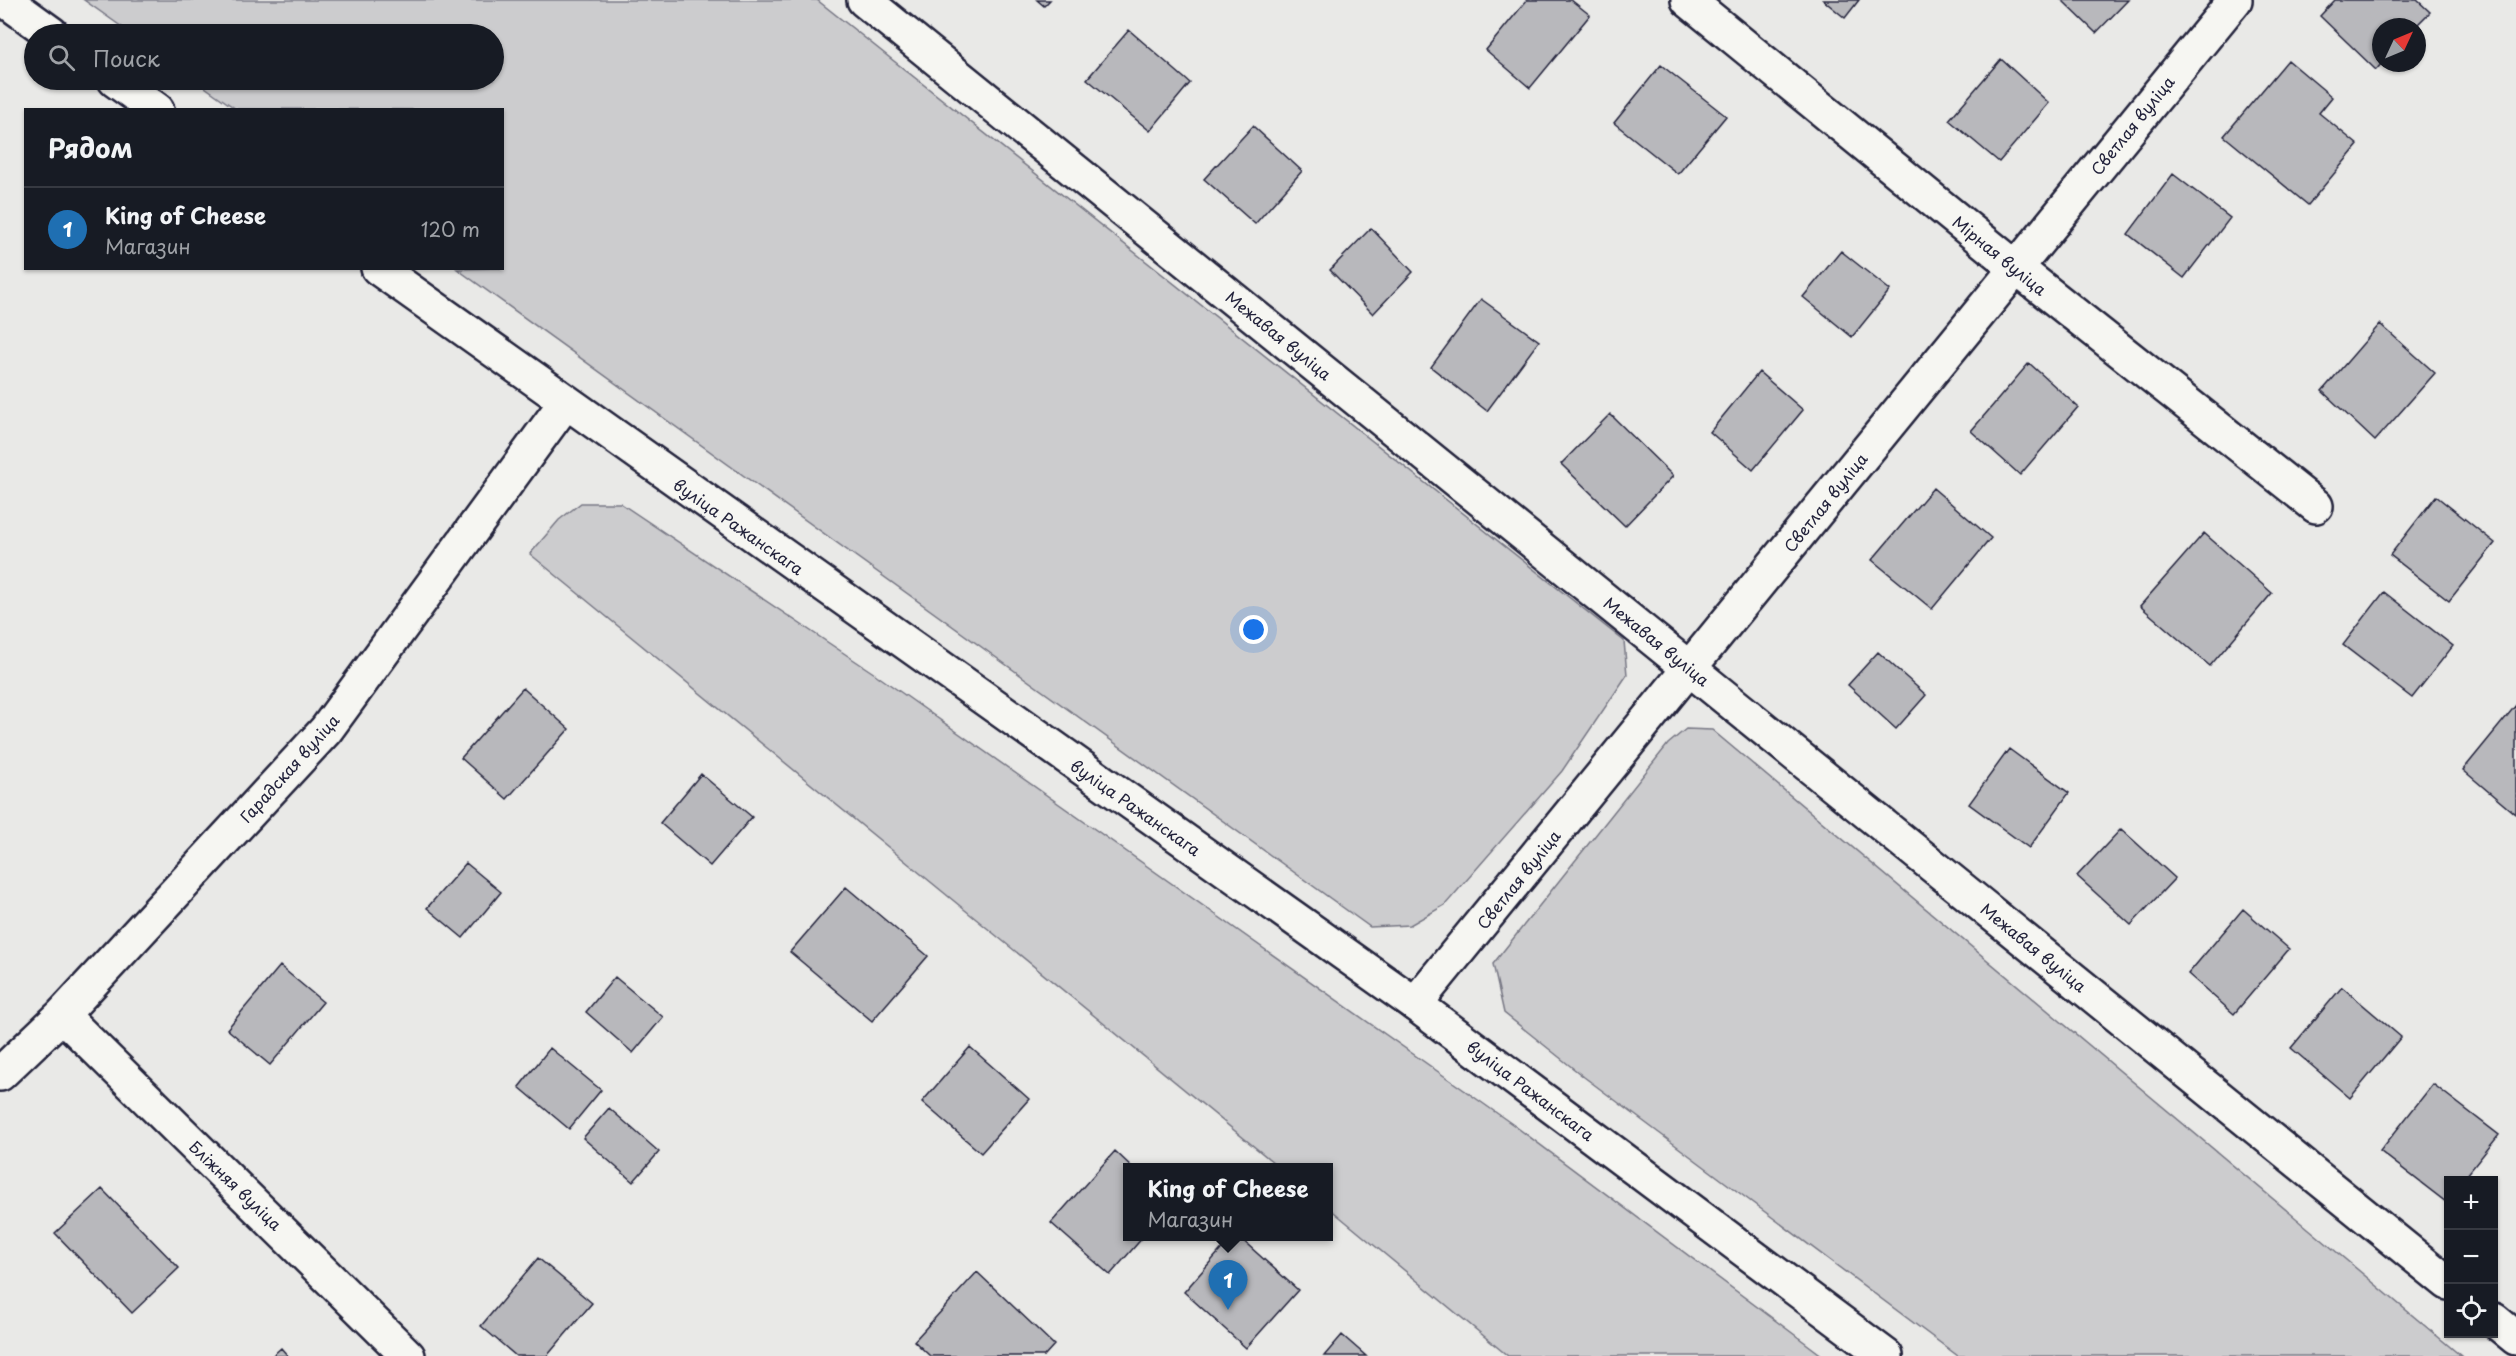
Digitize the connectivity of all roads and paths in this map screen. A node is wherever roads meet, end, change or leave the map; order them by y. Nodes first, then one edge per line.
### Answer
1 (4, 0) edge
2 (864, 0) edge
3 (1688, 0) edge
4 (2235, 0) edge
5 (38, 24) edge
6 (129, 90) edge
7 (154, 108) edge
8 (2015, 267) junction
9 (381, 270) edge
10 (565, 403) junction
11 (2316, 506) dead end
12 (1690, 668) junction
13 (1415, 1004) junction
14 (62, 1015) junction
15 (0, 1074) edge
16 (2444, 1280) edge
17 (2498, 1324) edge
18 (2516, 1338) edge
19 (408, 1356) edge
20 (1886, 1356) edge

1 - 5 street
2 - 12 street, Межавая вуліца
3 - 8 street, Мірная вуліца
4 - 8 street, Светлая вуліца
6 - 7 street
8 - 11 street, Мірная вуліца
8 - 12 street, Светлая вуліца
9 - 10 street, вуліца Ражанскага
10 - 13 street, вуліца Ражанскага
10 - 14 street, Гарадская вуліца
12 - 13 street, Светлая вуліца
12 - 16 street, Межавая вуліца
13 - 20 street, вуліца Ражанскага
14 - 15 street, Гарадская вуліца
14 - 19 street, Бліжняя вуліца
17 - 18 street

